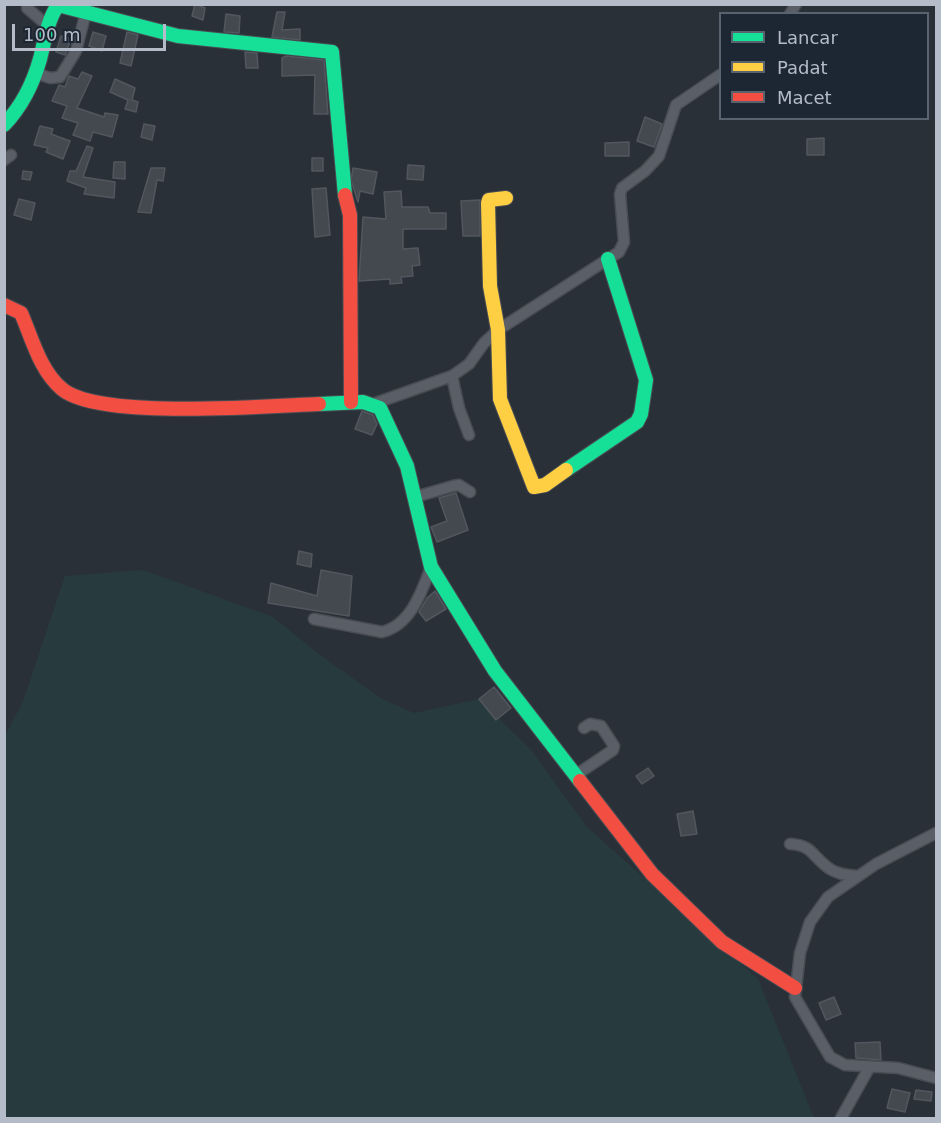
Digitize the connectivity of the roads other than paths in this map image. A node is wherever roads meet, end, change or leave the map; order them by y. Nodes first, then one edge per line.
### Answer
1 (27, 8) dead end
2 (86, 12) junction
3 (48, 26) junction
4 (36, 73) junction
5 (719, 76) edge
6 (4, 124) edge
7 (506, 198) dead end
8 (608, 259) junction
9 (4, 305) edge
10 (498, 330) junction
11 (452, 376) junction
12 (351, 402) junction
13 (373, 404) junction
14 (469, 435) dead end
15 (470, 492) dead end
16 (415, 497) junction
17 (431, 567) junction
18 (314, 619) dead end
19 (584, 728) dead end
20 (576, 775) junction
21 (936, 833) edge
22 (790, 844) dead end
23 (858, 876) junction
24 (795, 988) junction
25 (869, 1068) junction
26 (936, 1078) edge
27 (841, 1119) edge

1 - 3 street
2 - 3 street
2 - 4 street
2 - 12 street
3 - 4 street
4 - 6 street
5 - 8 street
7 - 10 street
8 - 10 street
8 - 10 street
9 - 12 street
10 - 11 street
11 - 13 street
11 - 14 street
12 - 13 street
13 - 16 street
15 - 16 street
16 - 17 street
17 - 18 street
17 - 20 street
19 - 20 street
20 - 24 street
21 - 23 street
22 - 23 street
23 - 24 street
24 - 25 street
25 - 26 street
25 - 27 street

